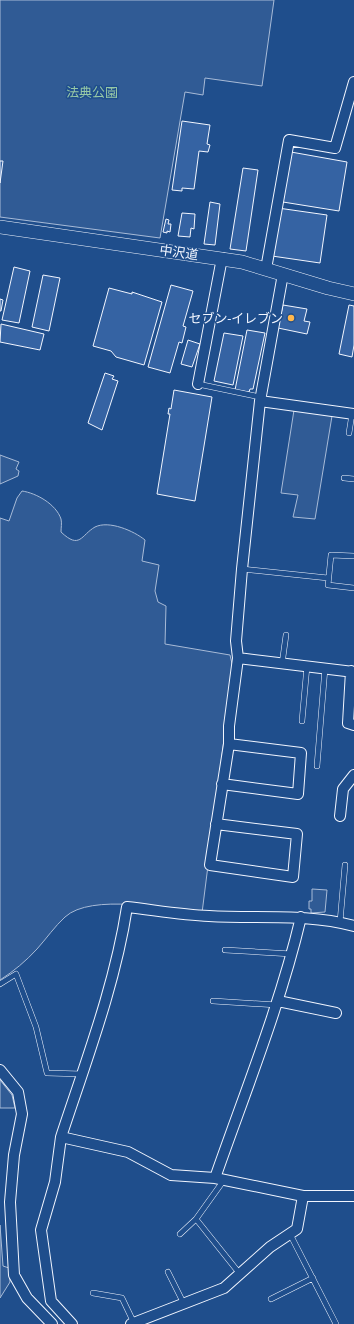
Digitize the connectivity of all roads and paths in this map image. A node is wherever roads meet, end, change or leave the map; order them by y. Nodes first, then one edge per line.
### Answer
1 (354, 82) edge
2 (0, 228) edge
3 (222, 258) junction
4 (266, 269) junction
5 (283, 274) junction
6 (354, 294) edge
7 (198, 384) joint
8 (260, 399) junction
9 (353, 414) edge
10 (349, 433) dead end
11 (344, 478) dead end
12 (354, 479) edge
13 (354, 556) edge
14 (242, 569) junction
15 (328, 578) junction
16 (354, 588) edge
17 (286, 635) dead end
18 (238, 658) junction
19 (282, 664) junction
20 (307, 666) junction
21 (325, 668) junction
22 (353, 672) edge
23 (302, 720) dead end
24 (354, 725) edge
25 (229, 744) junction
26 (317, 766) dead end
27 (354, 775) edge
28 (222, 784) junction
29 (340, 816) dead end
30 (216, 824) junction
31 (345, 866) dead end
32 (301, 918) junction
33 (340, 922) junction
34 (354, 926) edge
35 (225, 950) dead end
36 (292, 954) junction
37 (0, 984) edge
38 (213, 1001) dead end
39 (277, 1003) junction
40 (336, 1013) dead end
41 (0, 1070) edge
42 (82, 1074) junction
43 (61, 1137) junction
44 (220, 1179) junction
45 (303, 1196) junction
46 (354, 1196) edge
47 (196, 1219) junction
48 (180, 1234) dead end
49 (290, 1234) junction
50 (168, 1272) dead end
51 (240, 1274) junction
52 (312, 1278) junction
53 (93, 1293) dead end
54 (271, 1299) dead end
55 (184, 1304) junction
56 (52, 1324) edge
57 (72, 1324) edge
58 (133, 1324) edge
59 (336, 1324) edge

1 - 4 street
2 - 3 street, 中沢道
3 - 4 street, 中沢道
3 - 7 street
4 - 5 street, 中沢道
5 - 6 street, 中沢道
5 - 8 street
7 - 8 lane
8 - 9 street
8 - 14 street
9 - 10 lane
11 - 12 lane
13 - 15 lane
14 - 15 lane
14 - 18 street
15 - 16 lane
17 - 19 lane
18 - 19 street
18 - 25 street
19 - 20 street
20 - 21 street
20 - 23 lane
21 - 22 street
21 - 26 lane
22 - 24 street
25 - 28 street
25 - 28 street
27 - 29 street
28 - 30 street
30 - 30 street
31 - 33 lane
32 - 33 street
32 - 36 street
32 - 42 street
33 - 34 street
35 - 36 lane
36 - 39 street
37 - 42 lane
38 - 39 lane
39 - 40 street
39 - 44 street
41 - 56 street
42 - 43 street
43 - 44 street
43 - 57 street
44 - 45 street
44 - 47 lane
45 - 46 street
45 - 49 street
47 - 48 lane
47 - 51 lane
49 - 51 street
49 - 52 lane
50 - 55 lane
51 - 55 street
52 - 54 lane
52 - 59 lane
53 - 58 lane
55 - 58 street

